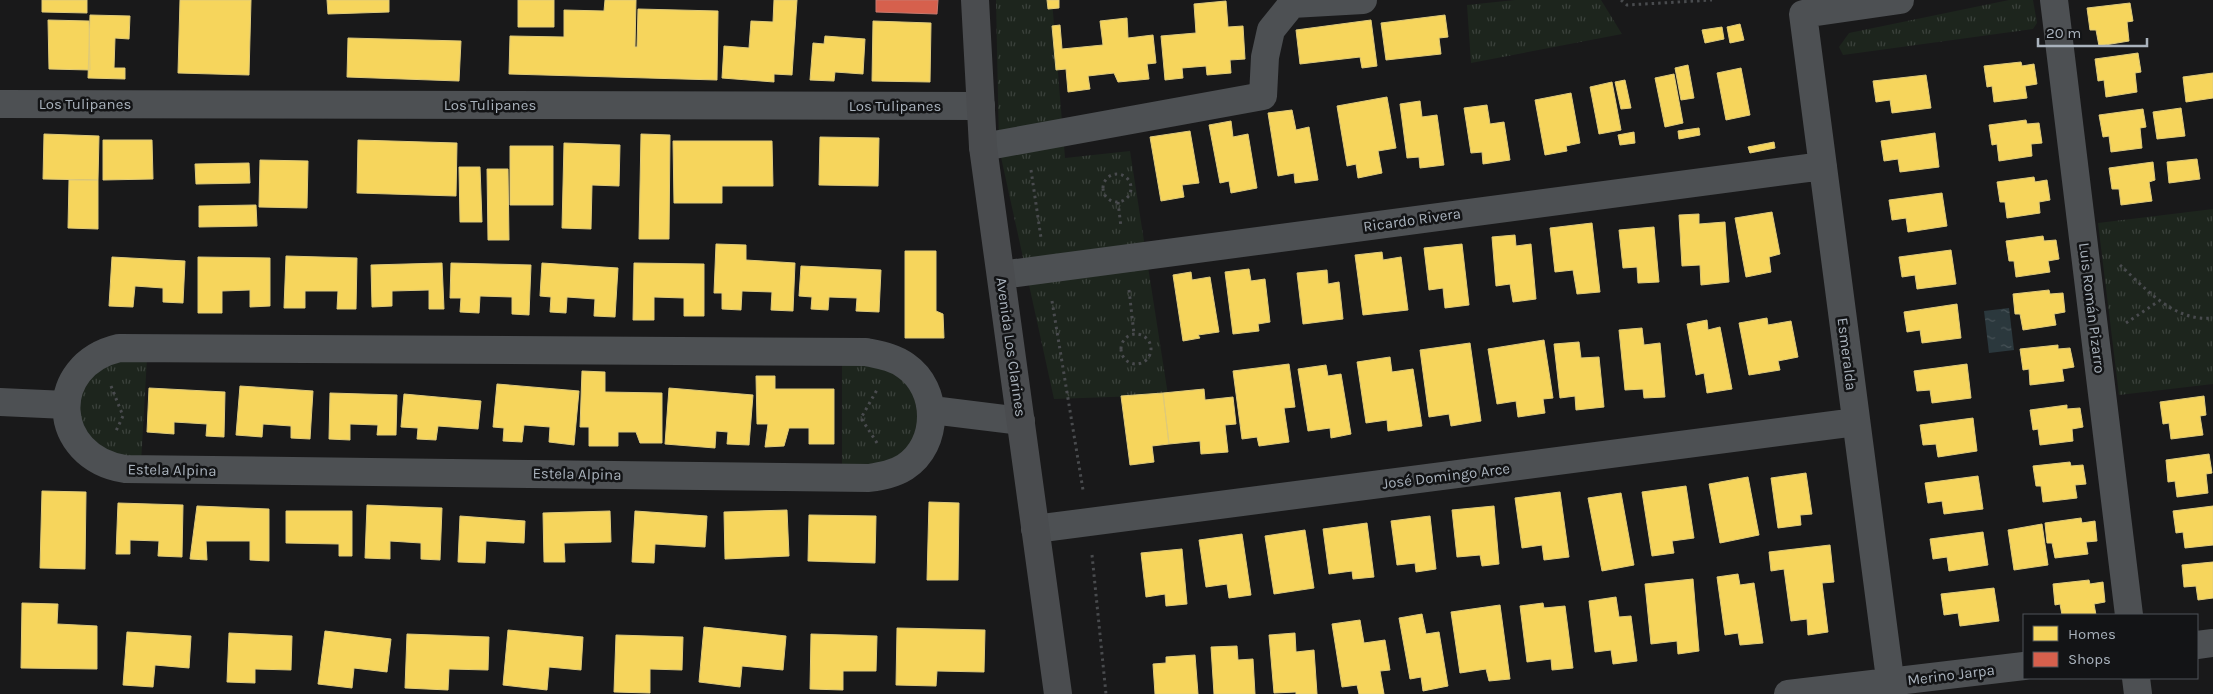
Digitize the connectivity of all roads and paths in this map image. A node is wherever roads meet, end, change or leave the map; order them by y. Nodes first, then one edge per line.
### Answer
1 (975, 0) edge
2 (1363, 0) edge
3 (1621, 0) edge
4 (1712, 0) edge
5 (1900, 0) edge
6 (2054, 0) edge
7 (1291, 2) edge
8 (0, 104) edge
9 (981, 106) junction
10 (1026, 139) junction
11 (983, 147) junction
12 (1823, 166) junction
13 (1103, 188) joint
14 (2082, 231) junction
15 (1046, 269) junction
16 (1001, 275) junction
17 (2213, 318) edge
18 (1122, 352) joint
19 (95, 357) junction
20 (891, 358) junction
21 (0, 402) edge
22 (66, 405) junction
23 (932, 410) junction
24 (1021, 421) junction
25 (1856, 422) junction
26 (97, 461) junction
27 (892, 473) junction
28 (1088, 522) junction
29 (1035, 529) junction
30 (2129, 614) edge
31 (2213, 643) edge
32 (2198, 645) edge
33 (2023, 666) edge
34 (2136, 679) edge
35 (1891, 688) edge
36 (1058, 694) edge
37 (1106, 694) edge
38 (1788, 694) edge
39 (2138, 694) edge

1 - 9 main road, Avenida Los Clarines
2 - 7 street
3 - 4 path
5 - 12 street, Esmeralda
6 - 14 street, Luis Román Pizarro
7 - 10 street
8 - 9 street, Los Tulipanes
9 - 11 main road, Avenida Los Clarines
10 - 11 street
10 - 15 path
11 - 16 main road, Avenida Los Clarines
12 - 15 street, Ricardo Rivera
12 - 25 street, Esmeralda
13 - 13 path
14 - 17 path
14 - 30 street, Luis Román Pizarro
15 - 16 street, Ricardo Rivera
15 - 28 path
16 - 24 main road, Avenida Los Clarines
18 - 18 path
19 - 20 street, Estela Alpina
19 - 22 street, Estela Alpina
19 - 26 path
20 - 23 street, Estela Alpina
20 - 27 path
21 - 22 street
22 - 26 street, Estela Alpina
23 - 24 street
23 - 27 street, Estela Alpina
24 - 29 main road, Avenida Los Clarines
25 - 28 street, José Domingo Arce
25 - 35 street, Esmeralda
26 - 27 street, Estela Alpina
28 - 29 street, José Domingo Arce
28 - 37 path
29 - 36 main road, Avenida Los Clarines
31 - 32 street
33 - 35 street, Merino Jarpa
34 - 39 street
35 - 38 street, Merino Jarpa

